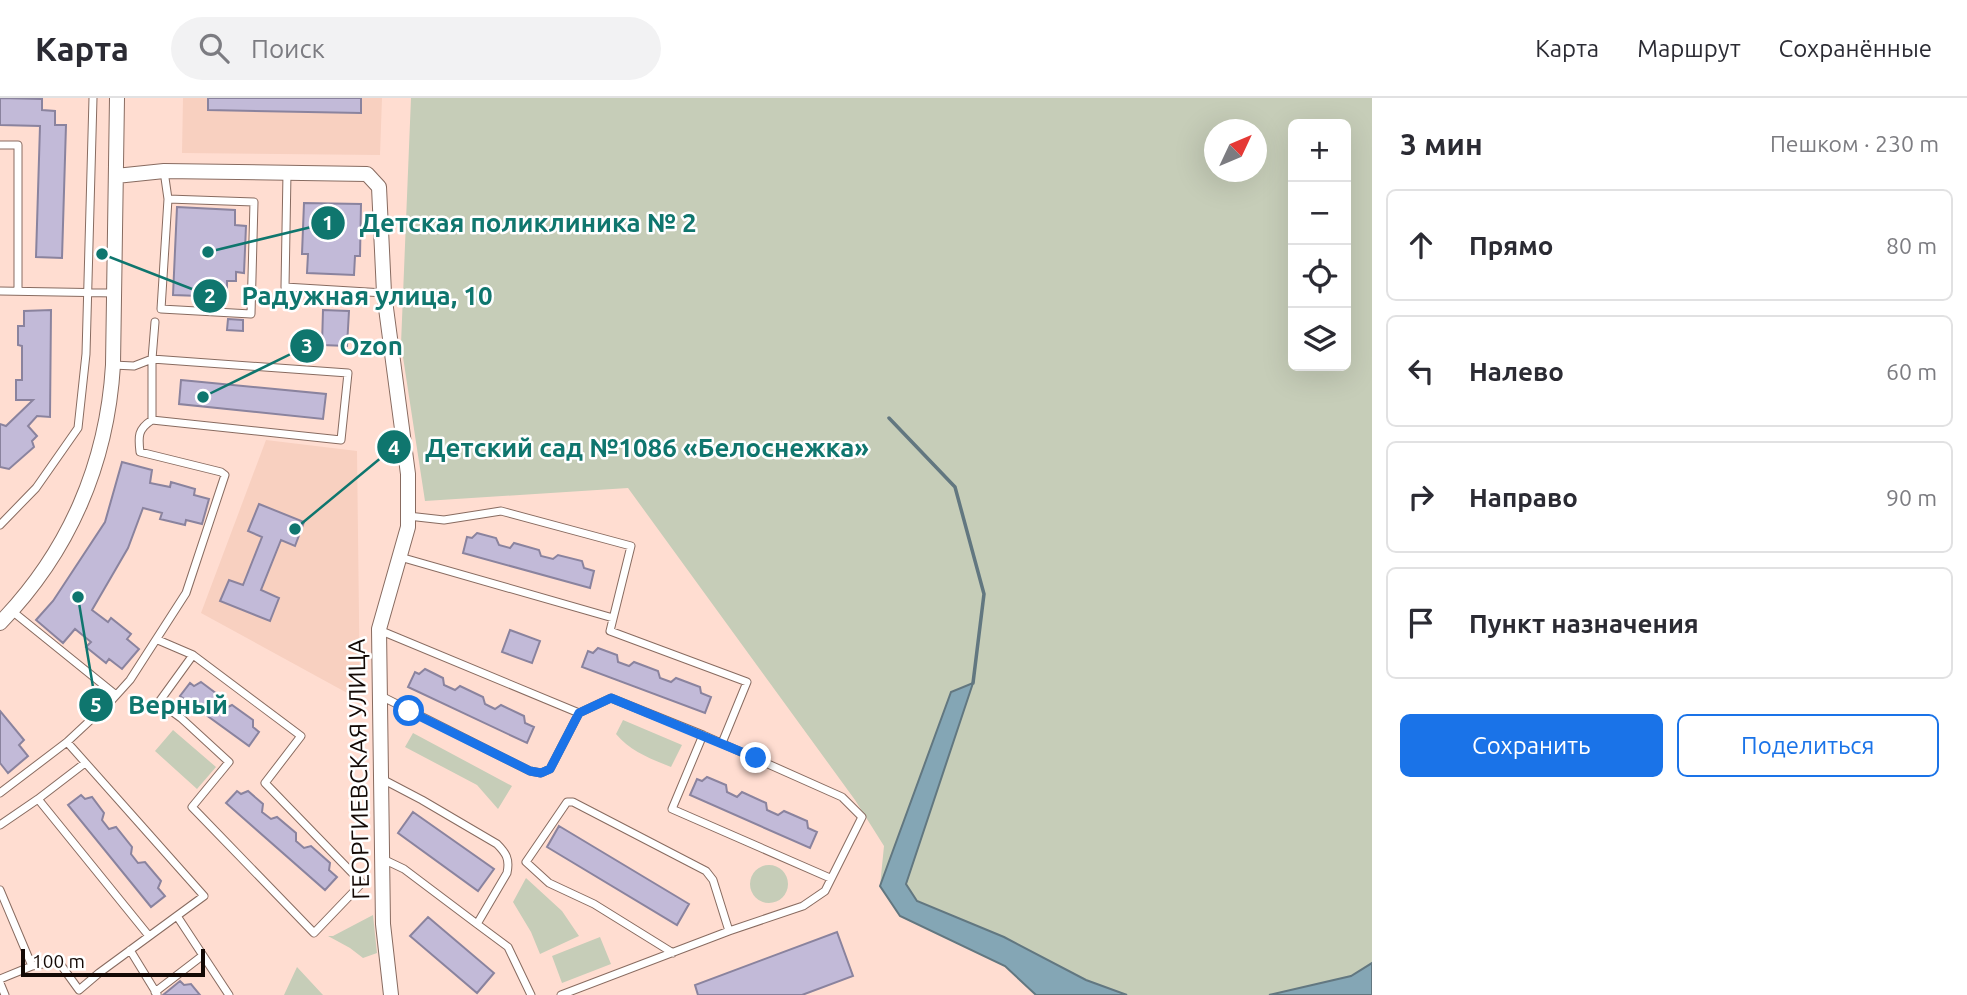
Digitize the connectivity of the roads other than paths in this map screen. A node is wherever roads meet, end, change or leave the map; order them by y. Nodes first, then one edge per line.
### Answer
1 (93, 98) edge
2 (117, 98) edge
3 (0, 145) edge
4 (164, 171) junction
5 (287, 173) junction
6 (116, 176) junction
7 (168, 199) junction
8 (0, 291) edge
9 (18, 291) junction
10 (87, 293) junction
11 (115, 293) junction
12 (384, 293) junction
13 (155, 322) dead end
14 (152, 359) junction
15 (113, 365) junction
16 (152, 420) junction
17 (408, 516) junction
18 (0, 525) edge
19 (400, 557) junction
20 (12, 611) junction
21 (612, 618) junction
22 (0, 623) edge
23 (379, 629) junction
24 (158, 640) junction
25 (193, 655) junction
26 (117, 695) junction
27 (380, 695) junction
28 (579, 713) junction
29 (703, 735) junction
30 (67, 742) junction
31 (722, 743) junction
32 (85, 763) junction
33 (381, 779) junction
34 (0, 793) edge
35 (38, 799) junction
36 (0, 825) edge
37 (382, 859) junction
38 (830, 878) junction
39 (0, 890) edge
40 (177, 916) junction
41 (477, 925) junction
42 (729, 931) junction
43 (149, 936) junction
44 (131, 950) junction
45 (673, 953) junction
46 (202, 956) junction
47 (32, 966) junction
48 (0, 981) edge
49 (80, 992) edge
50 (156, 993) edge
51 (5, 995) edge
52 (229, 995) edge
53 (391, 995) edge
54 (531, 995) edge
55 (561, 995) edge

1 - 10 lane
2 - 6 street
3 - 9 lane
4 - 5 street, ГЕОРГИЕВСКАЯ УЛИЦА
4 - 6 street, ГЕОРГИЕВСКАЯ УЛИЦА
4 - 7 lane
5 - 12 street, ГЕОРГИЕВСКАЯ УЛИЦА
5 - 12 lane
6 - 11 street
7 - 7 lane
8 - 9 lane
9 - 10 lane
10 - 11 lane
10 - 18 lane
11 - 15 street
12 - 17 street, ГЕОРГИЕВСКАЯ УЛИЦА
13 - 14 lane
14 - 15 lane
14 - 16 lane
14 - 16 lane
15 - 20 street
16 - 24 lane
17 - 19 street, ГЕОРГИЕВСКАЯ УЛИЦА
17 - 21 lane
19 - 21 lane
19 - 23 street, ГЕОРГИЕВСКАЯ УЛИЦА
20 - 22 street
20 - 26 lane
21 - 31 lane
23 - 27 street, ГЕОРГИЕВСКАЯ УЛИЦА
23 - 28 lane
24 - 25 lane
24 - 26 lane
25 - 25 lane
26 - 30 lane
27 - 28 lane
27 - 33 street, ГЕОРГИЕВСКАЯ УЛИЦА
28 - 29 lane
29 - 31 lane
29 - 38 lane
30 - 32 lane
30 - 34 lane
31 - 38 lane
32 - 35 lane
32 - 40 lane
33 - 37 street, ГЕОРГИЕВСКАЯ УЛИЦА
33 - 41 lane
35 - 36 lane
35 - 43 lane
37 - 41 lane
37 - 53 street, ГЕОРГИЕВСКАЯ УЛИЦА
38 - 42 lane
39 - 47 lane
40 - 43 lane
40 - 46 lane
41 - 54 lane
42 - 45 lane
42 - 45 lane
43 - 44 lane
44 - 49 lane
44 - 50 lane
45 - 55 lane
46 - 50 lane
46 - 52 lane
47 - 48 lane
47 - 49 lane
48 - 51 lane

